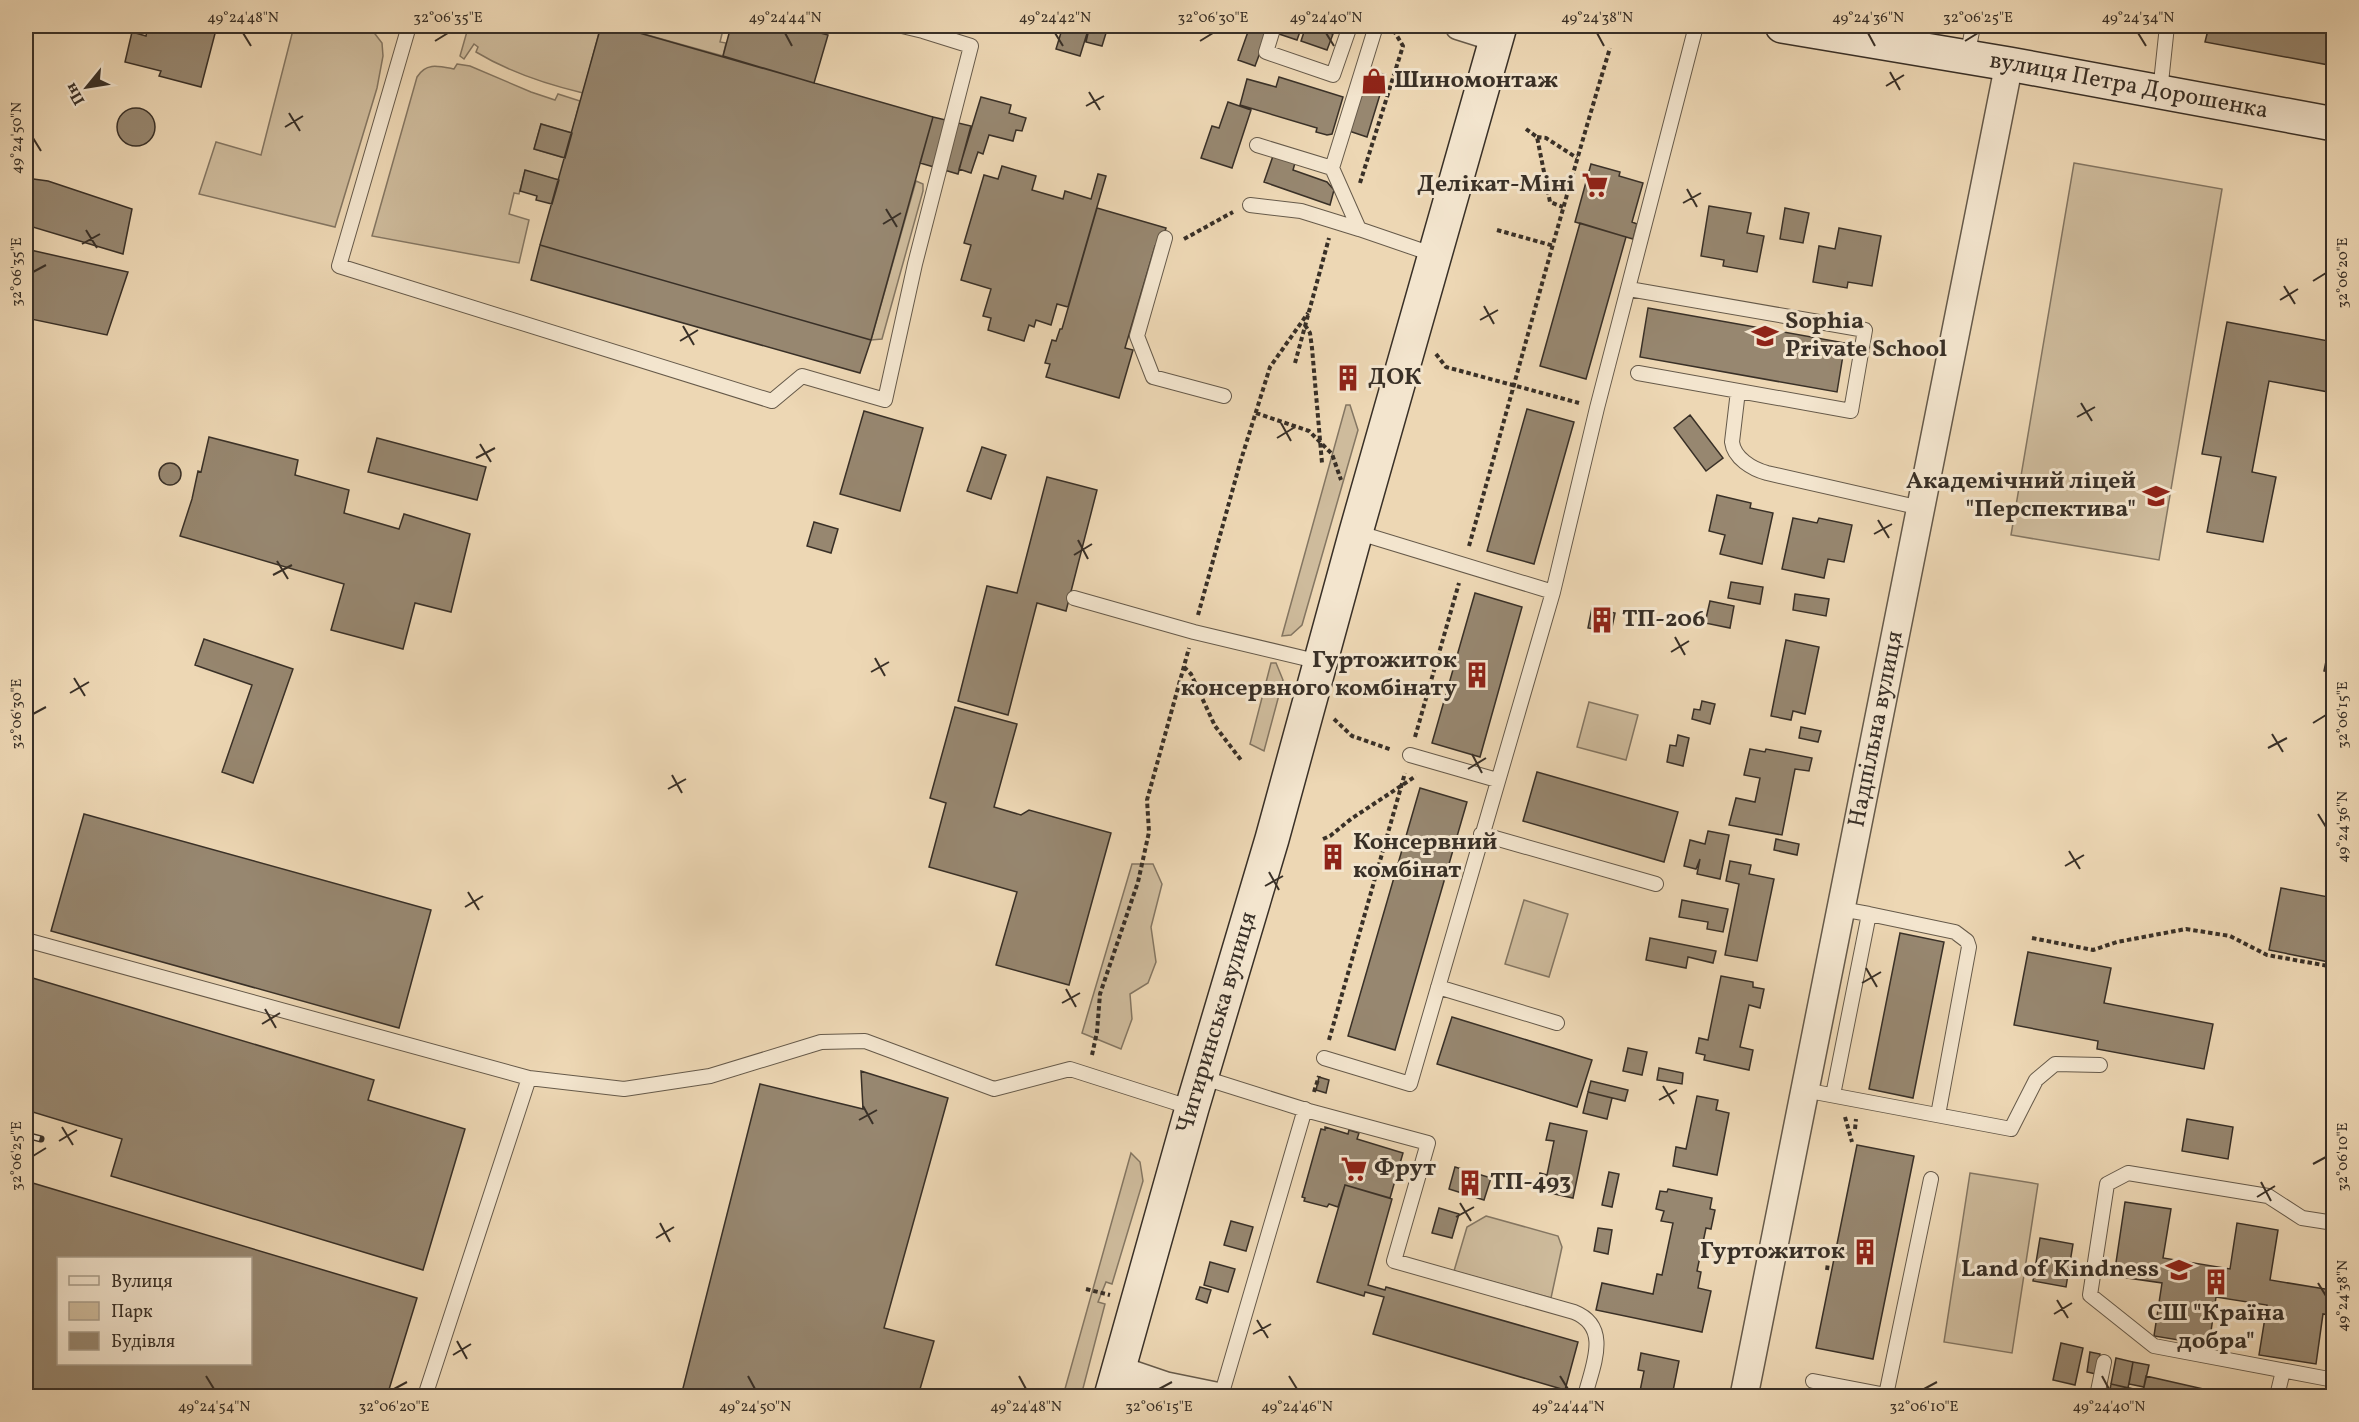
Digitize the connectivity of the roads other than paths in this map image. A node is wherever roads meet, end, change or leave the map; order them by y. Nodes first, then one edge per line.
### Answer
1 (409, 26) edge
2 (902, 26) edge
3 (1274, 26) edge
4 (1350, 26) edge
5 (1376, 26) edge
6 (1459, 26) edge
7 (1696, 26) edge
8 (1782, 26) edge
9 (1973, 26) edge
10 (2167, 26) edge
11 (924, 28) edge
12 (1499, 32) edge
13 (1967, 58) junction
14 (2009, 64) junction
15 (2160, 93) junction
16 (2334, 124) edge
17 (1257, 145) dead end
18 (1332, 168) junction
19 (1250, 205) road end
20 (1359, 229) junction
21 (1165, 238) dead end
22 (1435, 255) junction
23 (1629, 289) junction
24 (1638, 373) dead end
25 (1738, 391) junction
26 (1224, 396) dead end
27 (1921, 508) junction
28 (1356, 532) junction
29 (1553, 592) junction
30 (1074, 598) dead end
31 (1320, 662) junction
32 (1410, 755) road end
33 (1497, 780) junction
34 (1481, 834) junction
35 (1656, 884) dead end
36 (1841, 909) junction
37 (1869, 914) junction
38 (26, 940) edge
39 (1438, 987) junction
40 (1557, 1023) dead end
41 (1324, 1058) dead end
42 (2100, 1065) dead end
43 (1201, 1077) junction
44 (529, 1078) junction
45 (1804, 1090) junction
46 (1833, 1095) junction
47 (1192, 1108) junction
48 (1305, 1109) junction
49 (1938, 1115) junction
50 (1931, 1179) dead end
51 (2334, 1223) edge
52 (2104, 1362) dead end
53 (2283, 1371) junction
54 (2334, 1380) edge
55 (1813, 1381) dead end
56 (1115, 1383) edge
57 (425, 1396) edge
58 (1215, 1396) edge
59 (1221, 1396) edge
60 (1585, 1396) edge
61 (1744, 1396) edge
62 (1889, 1396) edge
63 (2097, 1396) edge
64 (2277, 1396) edge

1 - 11 lane
2 - 11 lane
3 - 4 lane
5 - 18 lane
6 - 12 street
7 - 23 lane
8 - 13 main road, вулиця Петра Дорошенка
9 - 13 lane
10 - 15 lane
12 - 22 main road, Чигиринська вулиця
13 - 14 main road, вулиця Петра Дорошенка
14 - 15 main road, вулиця Петра Дорошенка
14 - 27 street, Надпільна вулиця
15 - 16 main road, вулиця Петра Дорошенка
17 - 18 lane
18 - 20 lane
19 - 20 lane
20 - 22 lane
21 - 26 lane
22 - 28 main road, Чигиринська вулиця
23 - 25 lane
23 - 29 lane
24 - 25 lane
25 - 27 lane
27 - 36 street, Надпільна вулиця
28 - 29 lane
28 - 31 main road, Чигиринська вулиця
29 - 33 lane
30 - 31 lane
31 - 43 main road, Чигиринська вулиця
32 - 33 lane
33 - 34 lane
34 - 35 lane
34 - 39 lane
36 - 37 lane
36 - 45 street, Надпільна вулиця
37 - 46 lane
37 - 49 lane
38 - 44 lane
39 - 40 lane
39 - 41 lane
42 - 49 lane
43 - 47 main road, Чигиринська вулиця
43 - 48 lane
44 - 47 lane
44 - 57 lane
45 - 46 lane
45 - 61 street, Надпільна вулиця
46 - 49 lane
47 - 56 main road, Чигиринська вулиця
48 - 59 lane
48 - 60 lane
50 - 62 lane
51 - 53 lane
52 - 63 lane
53 - 54 lane
53 - 64 lane
55 - 62 lane
56 - 58 street

